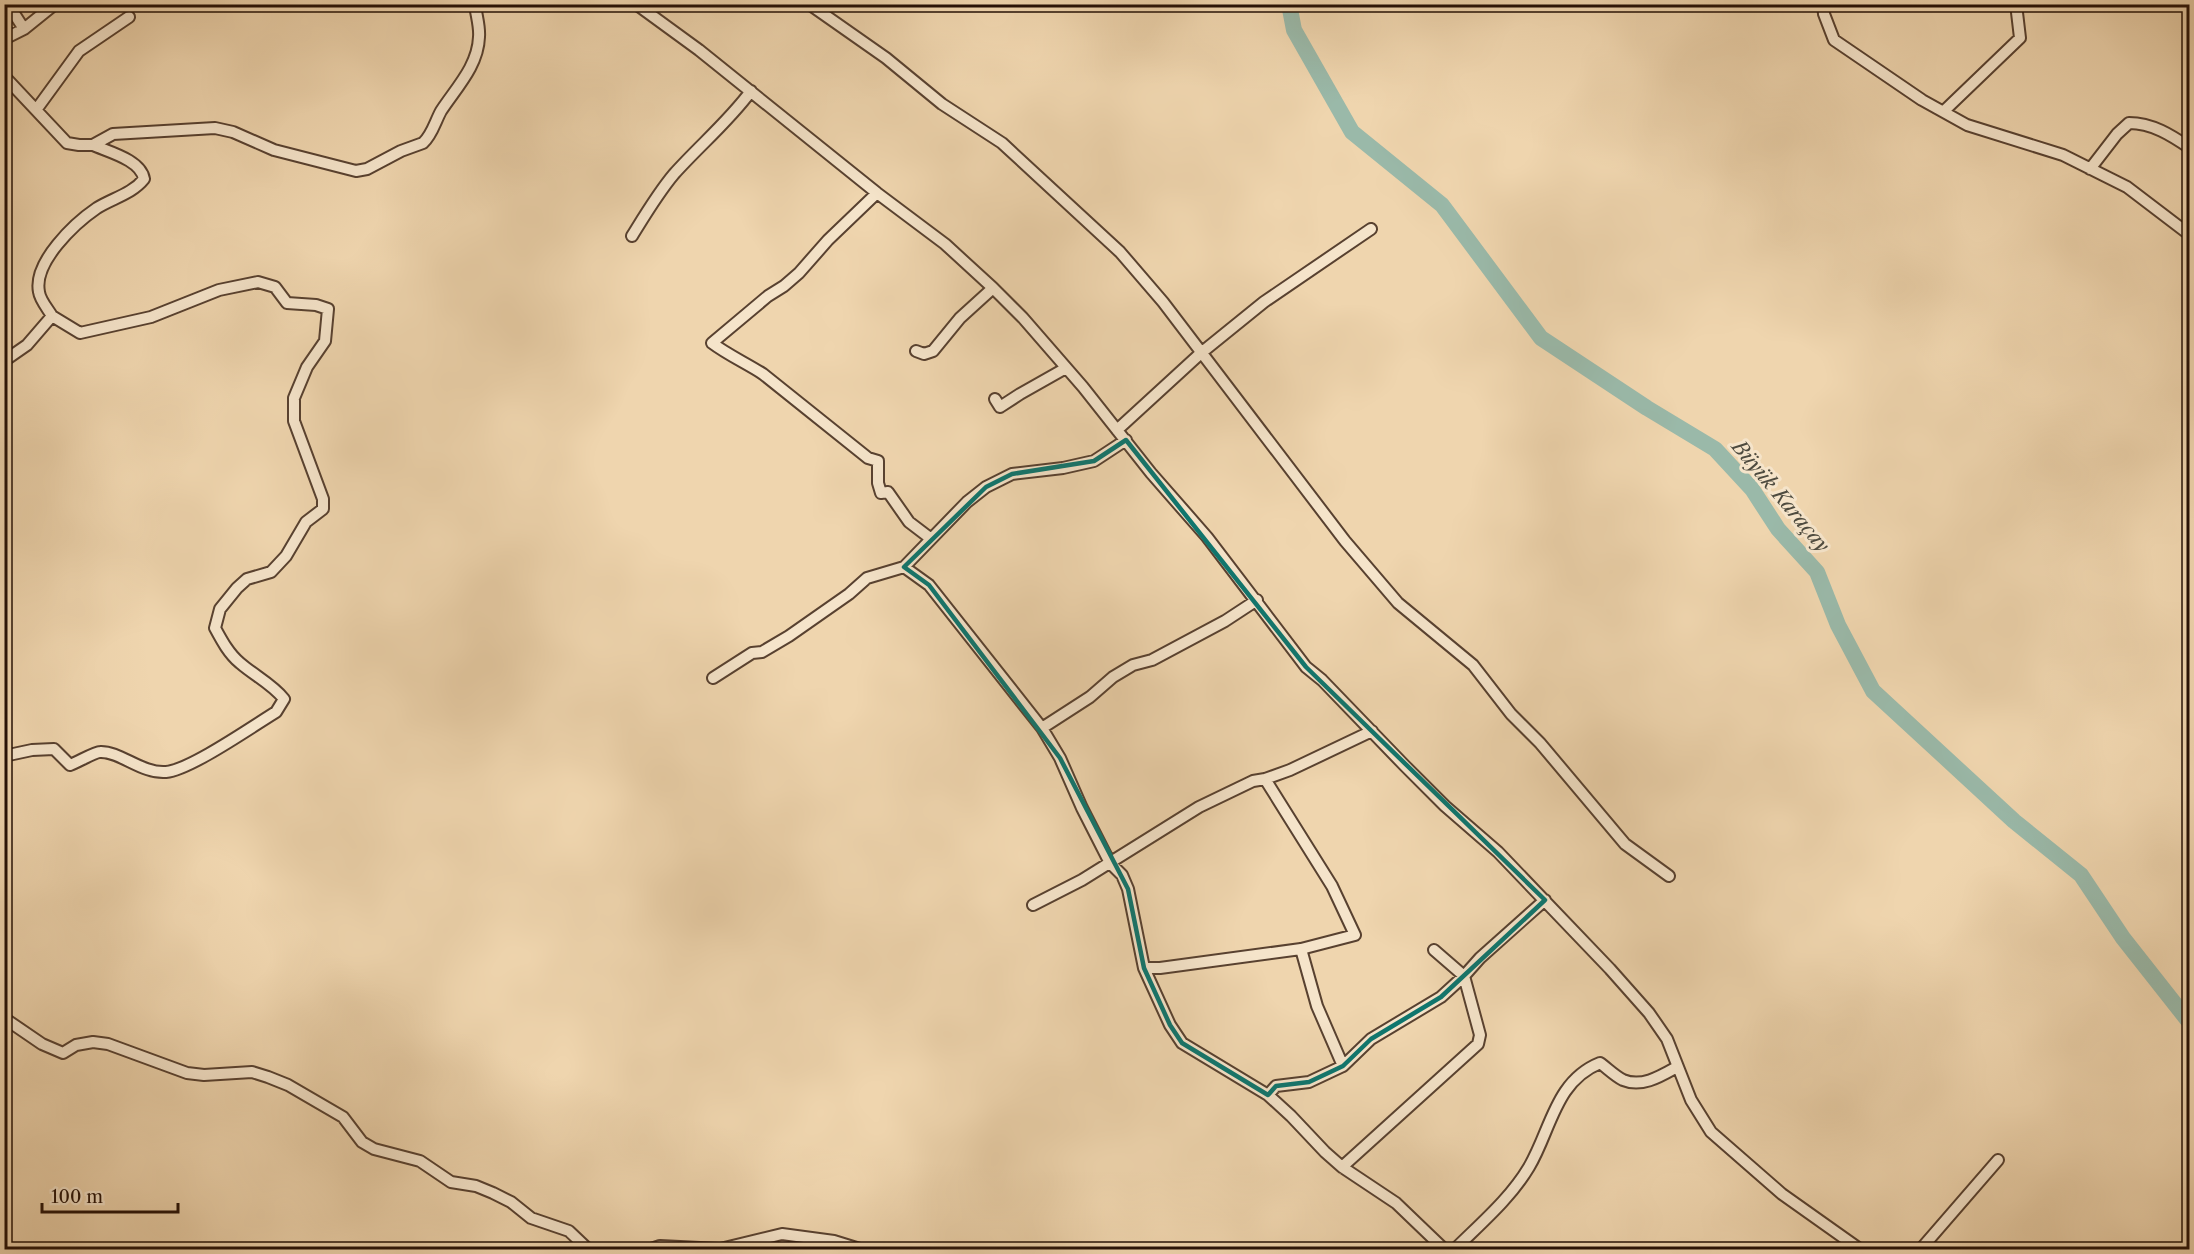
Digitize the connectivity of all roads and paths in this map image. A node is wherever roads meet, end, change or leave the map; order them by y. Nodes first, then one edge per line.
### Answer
1 (55, 4) edge
2 (475, 4) edge
3 (636, 4) edge
4 (809, 4) edge
5 (1823, 4) edge
6 (2016, 4) edge
7 (4, 9) edge
8 (129, 17) dead end
9 (24, 29) junction
10 (4, 39) edge
11 (4, 76) edge
12 (751, 91) junction
13 (36, 110) junction
14 (1944, 111) junction
15 (93, 145) junction
16 (2190, 148) edge
17 (2090, 169) junction
18 (877, 193) junction
19 (2190, 219) edge
20 (2180, 228) junction
21 (1371, 230) dead end
22 (2190, 235) edge
23 (632, 236) dead end
24 (993, 288) junction
25 (52, 316) junction
26 (916, 351) dead end
27 (1201, 353) junction
28 (4, 362) edge
29 (1066, 368) junction
30 (995, 399) dead end
31 (1117, 430) junction
32 (1126, 440) junction
33 (930, 538) junction
34 (904, 567) junction
35 (1257, 600) junction
36 (714, 678) dead end
37 (1042, 728) junction
38 (1372, 730) junction
39 (4, 756) edge
40 (1265, 779) junction
41 (1110, 863) junction
42 (1669, 876) dead end
43 (1545, 900) junction
44 (1033, 905) dead end
45 (1301, 949) junction
46 (1434, 950) dead end
47 (1144, 968) junction
48 (1464, 976) junction
49 (4, 1018) edge
50 (1343, 1066) junction
51 (1677, 1067) junction
52 (1268, 1095) junction
53 (1998, 1160) dead end
54 (1342, 1167) junction
55 (589, 1250) edge
56 (648, 1250) edge
57 (864, 1250) edge
58 (1445, 1250) edge
59 (1454, 1250) edge
60 (1861, 1250) edge
61 (1920, 1250) edge

1 - 9 street
2 - 15 street
3 - 12 street
4 - 27 street
5 - 14 street
6 - 14 street
7 - 9 street
8 - 13 street
9 - 10 street
11 - 13 street
12 - 18 street
12 - 23 street
13 - 15 street
14 - 17 street
15 - 25 street
16 - 17 street
17 - 20 street
18 - 24 street
18 - 33 street
19 - 20 street
20 - 22 street
21 - 27 street
24 - 26 street
24 - 29 street
25 - 28 street
25 - 39 street
27 - 31 street
27 - 42 street
29 - 30 street
29 - 31 street
31 - 32 street
32 - 33 street
32 - 35 street
33 - 34 street
34 - 36 street
34 - 37 street
35 - 37 street
35 - 38 street
37 - 41 street
38 - 40 street
38 - 43 street
40 - 41 street
40 - 45 street
41 - 44 street
41 - 47 street
43 - 48 street
43 - 51 street
45 - 47 street
45 - 50 street
46 - 48 street
47 - 52 street
48 - 50 street
48 - 54 street
49 - 55 street
50 - 52 street
51 - 59 street
51 - 60 street
52 - 54 street
53 - 61 street
54 - 58 street
56 - 57 street

